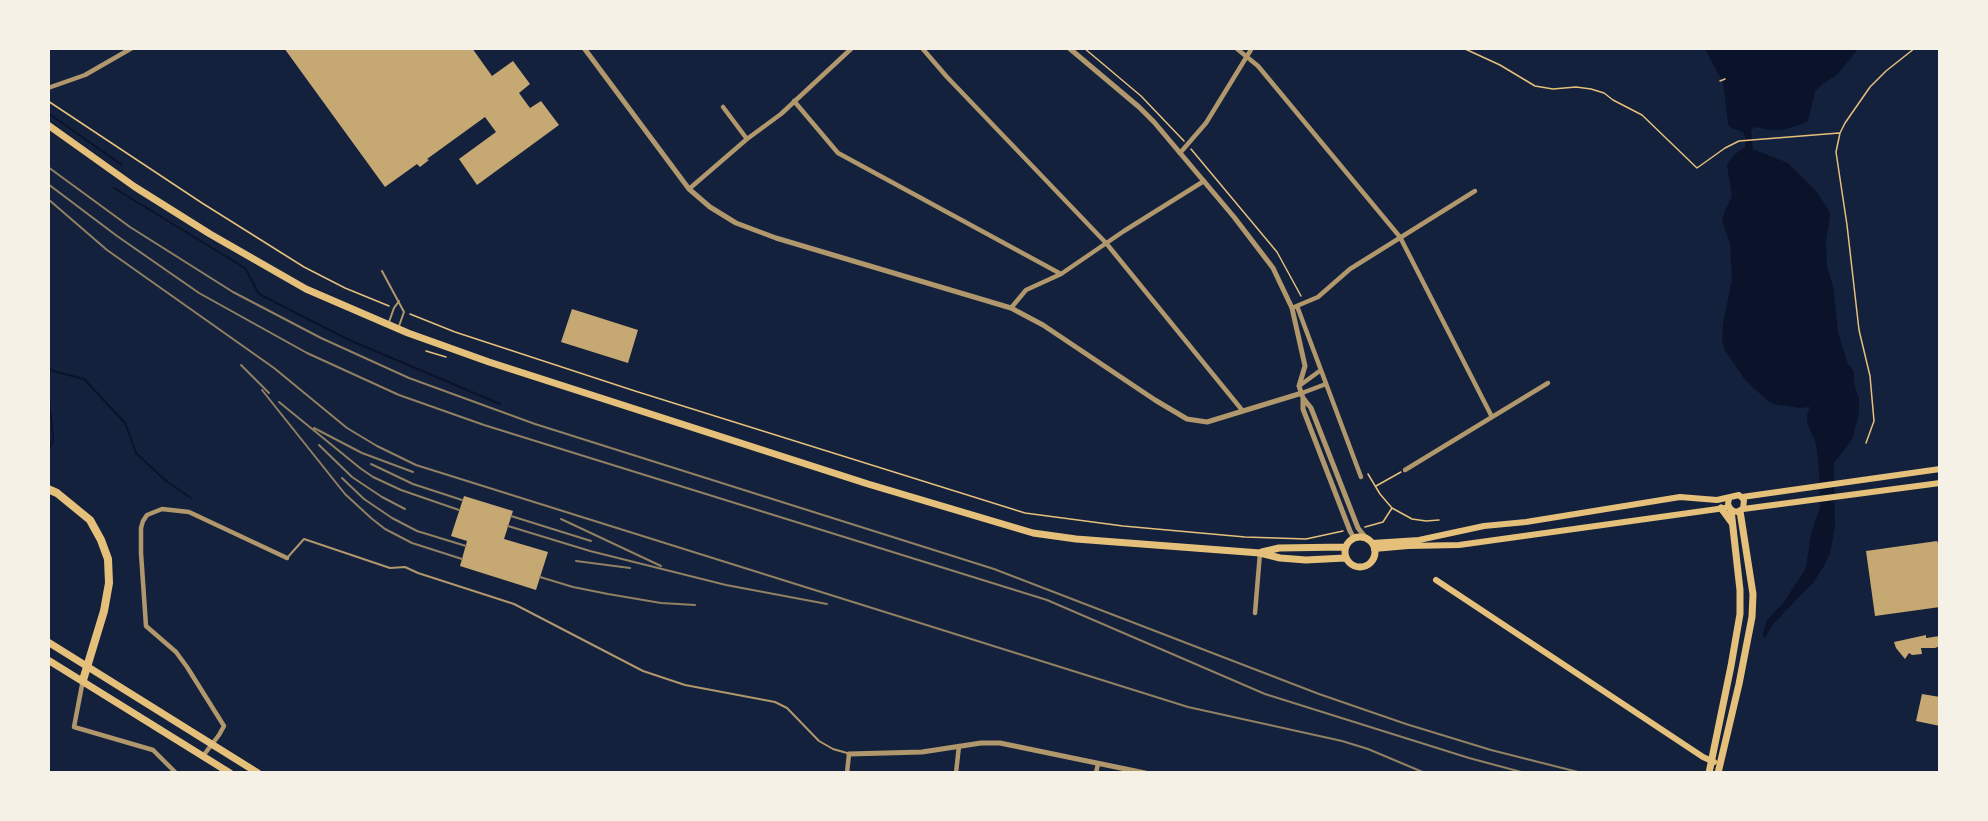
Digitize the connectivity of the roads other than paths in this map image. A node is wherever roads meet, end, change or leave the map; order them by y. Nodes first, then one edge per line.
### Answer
1 (132, 48) edge
2 (584, 48) edge
3 (852, 48) edge
4 (922, 48) edge
5 (1069, 48) edge
6 (1236, 48) edge
7 (1252, 48) edge
8 (1246, 56) junction
9 (48, 88) edge
10 (794, 100) junction
11 (723, 107) dead end
12 (48, 125) edge
13 (747, 139) junction
14 (1180, 153) junction
15 (1204, 181) junction
16 (689, 189) junction
17 (1475, 191) dead end
18 (1400, 237) junction
19 (1106, 243) junction
20 (382, 271) dead end
21 (1060, 274) junction
22 (399, 301) junction
23 (1294, 307) junction
24 (1011, 308) junction
25 (388, 324) junction
26 (398, 329) junction
27 (1321, 370) junction
28 (1548, 383) dead end
29 (1326, 384) junction
30 (1301, 392) junction
31 (1242, 410) junction
32 (1492, 417) junction
33 (1405, 470) road end
34 (1940, 470) edge
35 (1361, 477) dead end
36 (1940, 483) edge
37 (48, 489) edge
38 (1742, 497) junction
39 (1729, 499) junction
40 (1727, 508) junction
41 (1742, 510) junction
42 (1352, 535) junction
43 (1371, 544) junction
44 (1345, 547) junction
45 (1260, 553) junction
46 (287, 558) joint
47 (1346, 558) junction
48 (1436, 580) dead end
49 (1255, 613) dead end
50 (48, 642) edge
51 (48, 660) edge
52 (87, 665) junction
53 (83, 680) junction
54 (212, 744) junction
55 (959, 746) junction
56 (849, 754) junction
57 (203, 756) junction
58 (1711, 760) junction
59 (1098, 764) junction
60 (1720, 764) junction
61 (175, 772) edge
62 (230, 773) edge
63 (258, 773) edge
64 (847, 773) edge
65 (956, 773) edge
66 (1096, 773) edge
67 (1145, 773) edge
68 (1709, 773) edge
69 (1718, 773) edge

1 - 9 street
2 - 16 street
3 - 10 street
4 - 19 street
5 - 14 street
6 - 8 street
7 - 8 street
8 - 14 street
8 - 18 street
10 - 13 street
10 - 21 street
11 - 13 street
12 - 25 main road
13 - 16 street
14 - 15 street
15 - 19 street
15 - 23 street
16 - 24 street
17 - 18 street
18 - 23 street
18 - 32 street
19 - 21 street
19 - 31 street
20 - 22 lane
21 - 24 street
22 - 25 lane
22 - 26 lane
23 - 27 street
23 - 30 street
24 - 31 street
25 - 26 main road
26 - 45 main road
27 - 29 street
27 - 30 street
28 - 32 street
29 - 30 street
29 - 35 street
30 - 31 street
30 - 42 street
30 - 43 street
32 - 33 street
34 - 38 main road
36 - 41 main road
37 - 52 highway
38 - 39 main road
38 - 41 main road
39 - 40 main road
39 - 43 main road
40 - 41 main road
40 - 43 main road
40 - 58 main road
41 - 60 main road
42 - 43 main road
42 - 44 main road
43 - 47 main road
44 - 45 main road
44 - 47 main road
45 - 47 main road
45 - 49 street
46 - 54 street
46 - 56 lane
48 - 58 main road
50 - 52 main road
51 - 53 main road
52 - 53 highway
52 - 54 main road
53 - 57 main road
53 - 61 street
54 - 57 street
54 - 63 main road
55 - 56 street
55 - 59 street
55 - 65 street
56 - 64 street
57 - 62 main road
58 - 60 main road
58 - 68 main road
59 - 66 street
59 - 67 street
60 - 69 main road

